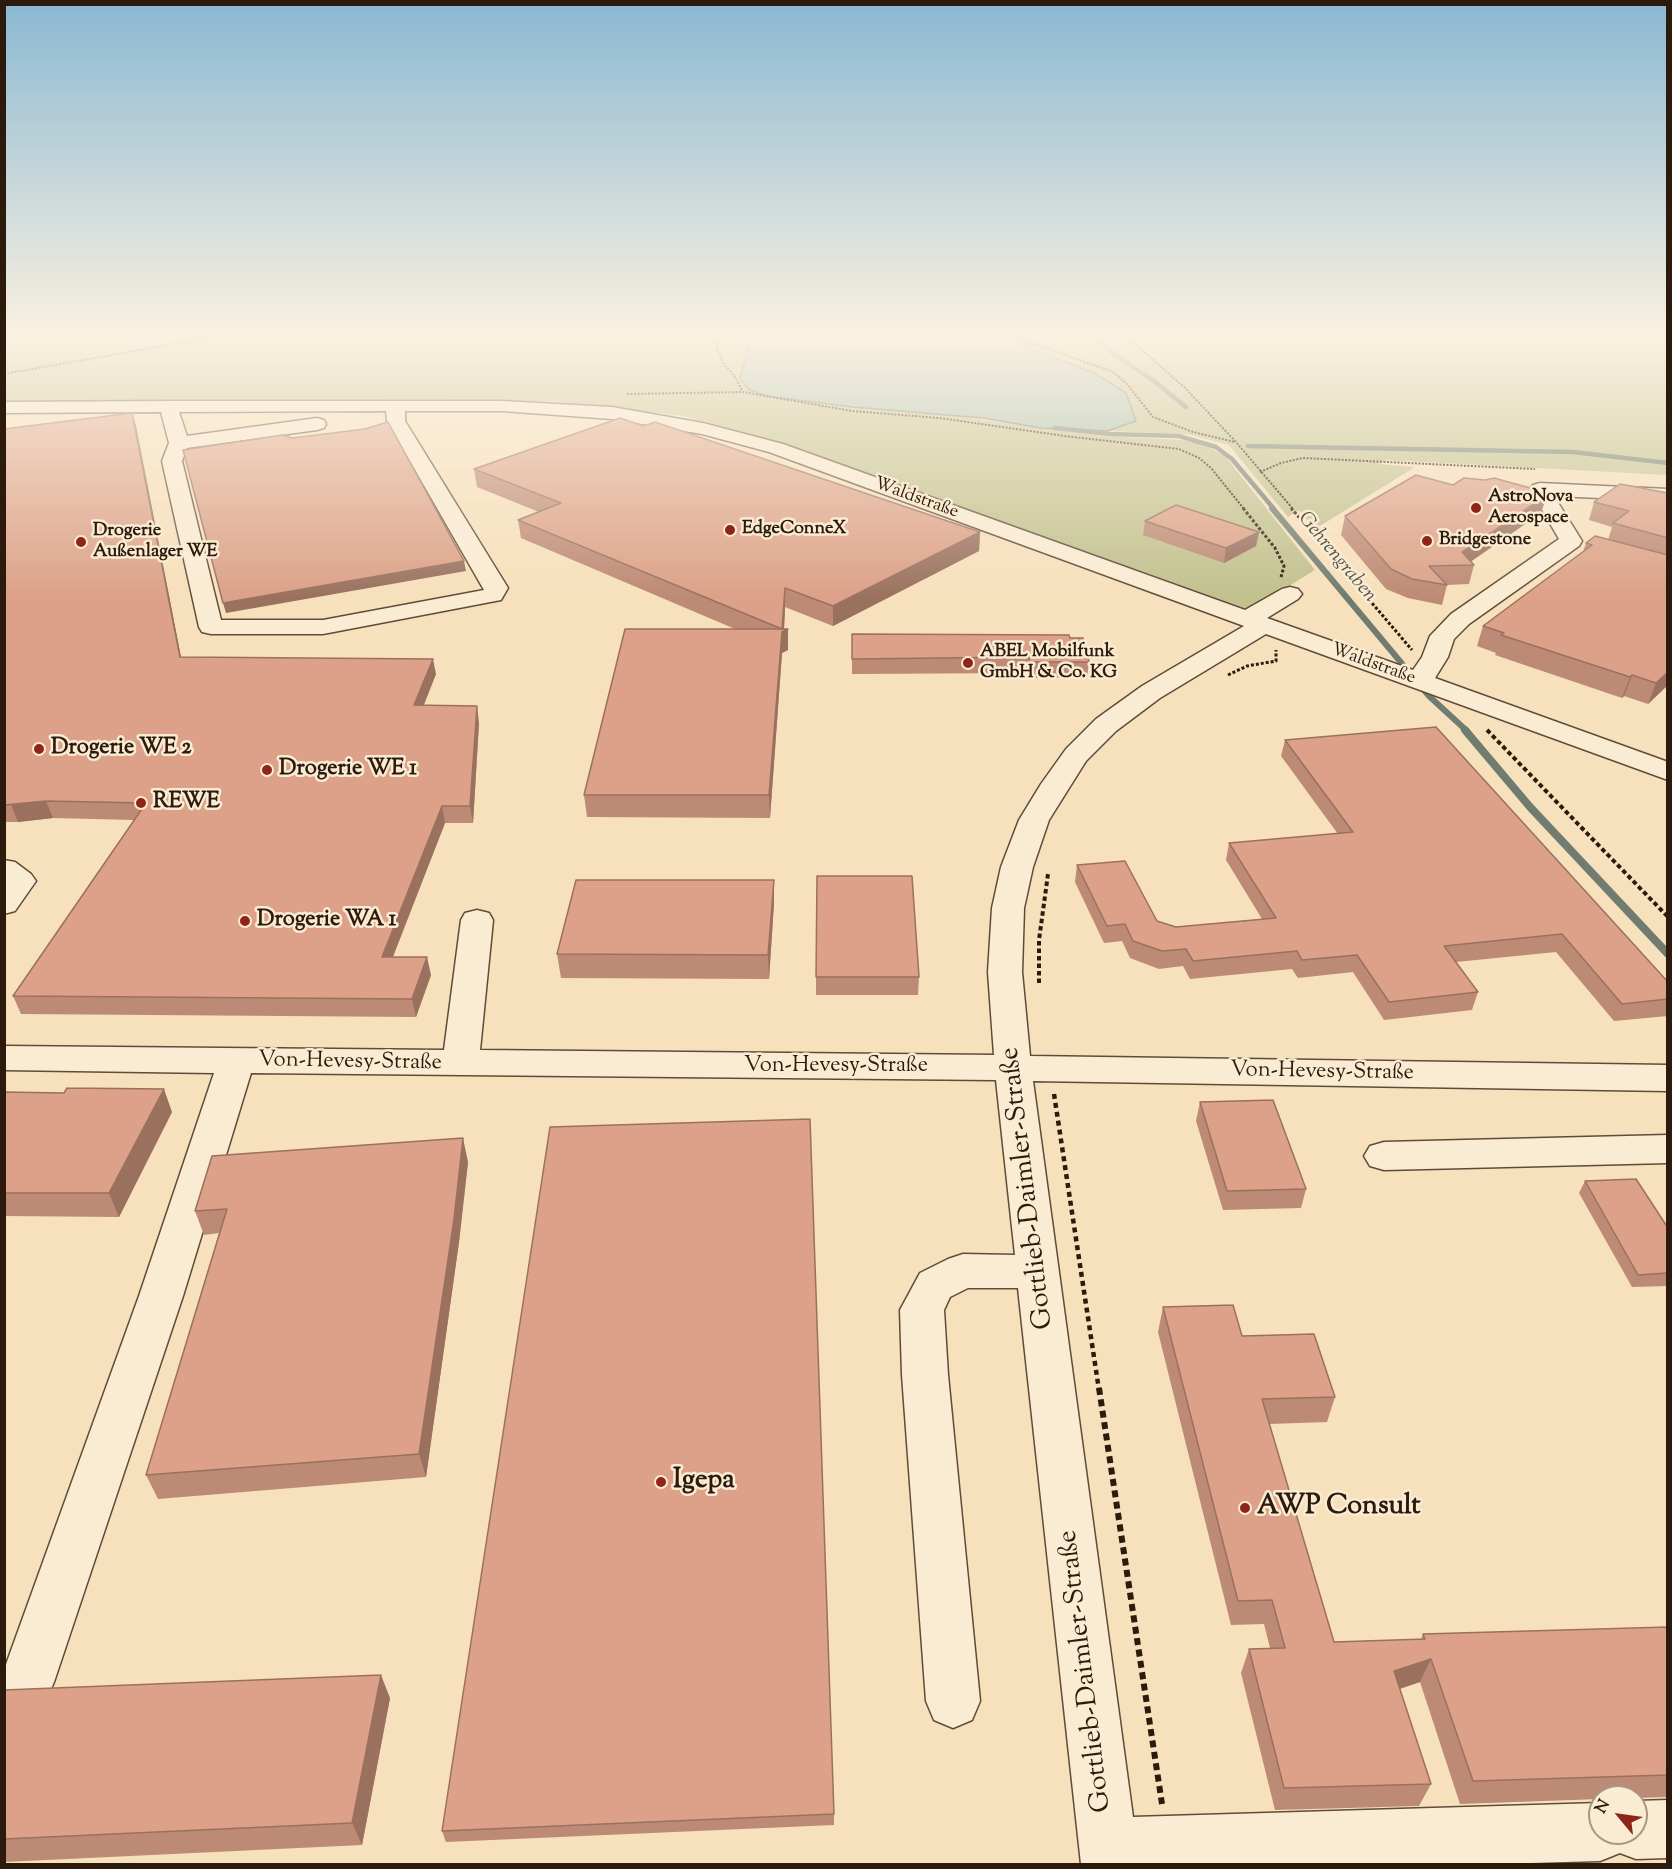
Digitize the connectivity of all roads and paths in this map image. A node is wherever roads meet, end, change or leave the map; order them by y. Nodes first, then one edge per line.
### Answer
1 (173, 423) edge
2 (314, 423) edge
3 (392, 423) edge
4 (671, 423) edge
5 (975, 423) edge
6 (1170, 423) edge
7 (1218, 423) edge
8 (244, 433) junction
9 (332, 434) edge
10 (1236, 442) junction
11 (179, 443) junction
12 (1538, 469) dead end
13 (1260, 472) junction
14 (1668, 495) edge
15 (1269, 610) junction
16 (1293, 636) junction
17 (1226, 676) dead end
18 (1420, 678) junction
19 (1488, 707) junction
20 (1662, 762) edge
21 (1049, 866) dead end
22 (4, 868) edge
23 (4, 904) edge
24 (1668, 917) edge
25 (477, 920) dead end
26 (1039, 989) dead end
27 (4, 1058) edge
28 (236, 1061) junction
29 (460, 1064) junction
30 (1032, 1068) junction
31 (1668, 1078) edge
32 (1668, 1149) edge
33 (1384, 1156) dead end
34 (1039, 1272) junction
35 (27, 1682) dead end
36 (952, 1701) dead end
37 (1668, 1829) edge
38 (1648, 1830) edge
39 (1588, 1832) edge
40 (1165, 1846) junction
41 (1109, 1855) edge

1 - 11 street
2 - 8 street
3 - 11 street
4 - 15 street, Waldstraße
5 - 15 path
6 - 10 path
7 - 10 path
8 - 9 street
8 - 11 street
10 - 13 path
12 - 13 path
13 - 18 path
14 - 18 street
15 - 16 street, Waldstraße
15 - 30 street, Gottlieb-Daimler-Straße
16 - 17 path
16 - 18 street, Waldstraße
18 - 19 street, Waldstraße
19 - 20 street, Waldstraße
19 - 24 path
21 - 26 path
22 - 23 street
25 - 29 street
27 - 28 street, Von-Hevesy-Straße
28 - 29 street, Von-Hevesy-Straße
28 - 35 street
29 - 30 street, Von-Hevesy-Straße
30 - 31 street, Von-Hevesy-Straße
30 - 34 street, Gottlieb-Daimler-Straße
30 - 40 path
32 - 33 street
34 - 36 street
34 - 41 street, Gottlieb-Daimler-Straße
37 - 38 street
39 - 40 street
40 - 41 street

